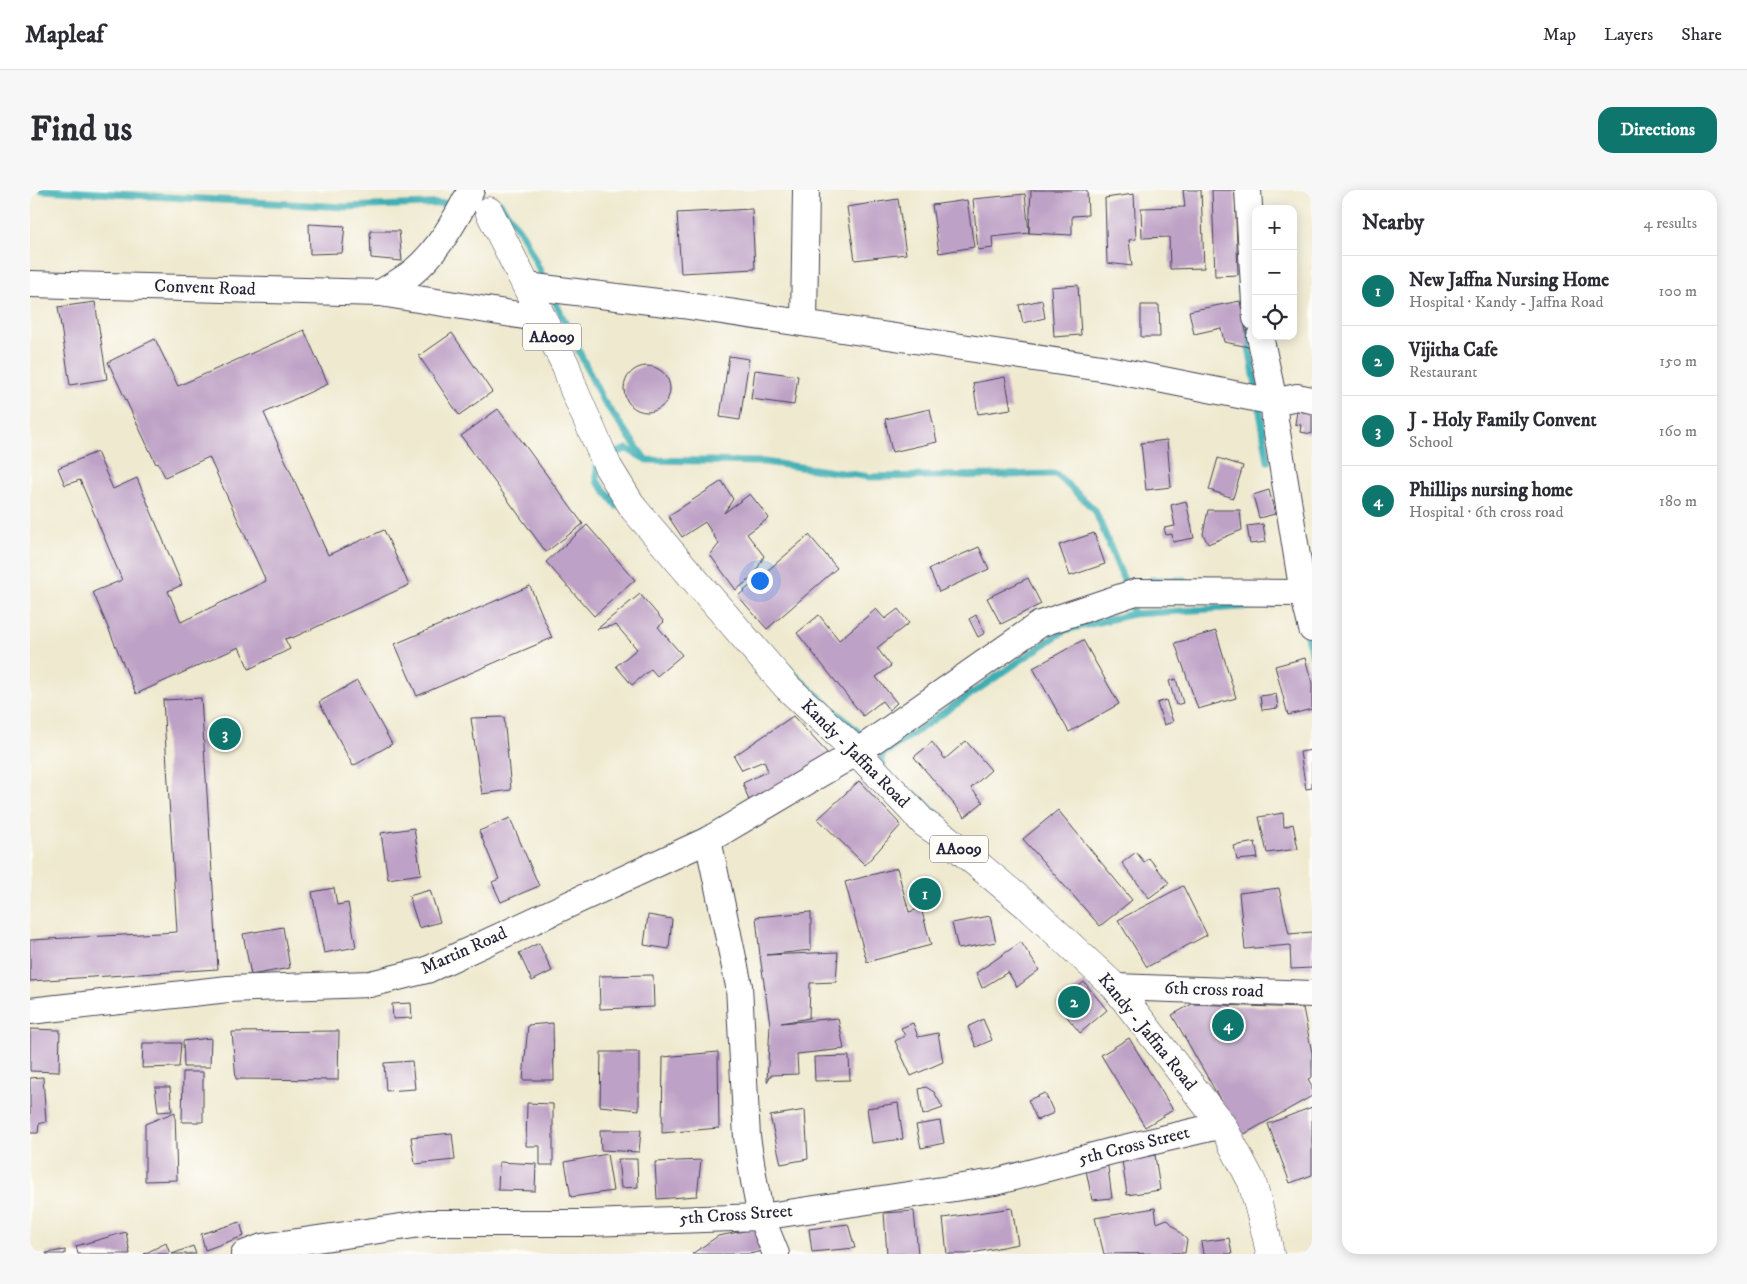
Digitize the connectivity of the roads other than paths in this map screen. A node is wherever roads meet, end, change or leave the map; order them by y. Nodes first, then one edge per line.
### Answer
1 (471, 190) edge
2 (806, 190) edge
3 (1248, 190) edge
4 (489, 211) dead end
5 (30, 284) edge
6 (527, 286) junction
7 (380, 293) junction
8 (1255, 295) edge
9 (543, 319) junction
10 (804, 323) junction
11 (1261, 340) edge
12 (1312, 400) edge
13 (1274, 402) junction
14 (1307, 592) edge
15 (1312, 629) edge
16 (857, 752) junction
17 (708, 840) junction
18 (1115, 987) junction
19 (1312, 994) edge
20 (30, 1011) edge
21 (1222, 1125) junction
22 (761, 1217) junction
23 (244, 1254) edge
24 (776, 1254) edge
25 (1270, 1254) edge

1 - 7 street
2 - 10 street
3 - 8 street
4 - 6 highway, Kandy - Jaffna Road / AA009
5 - 7 street, Convent Road
6 - 9 highway, Kandy - Jaffna Road / AA009
6 - 10 street
7 - 9 street, Convent Road
9 - 16 highway, Kandy - Jaffna Road / AA009
10 - 13 street
11 - 13 street
12 - 13 street
13 - 14 street
14 - 15 street
14 - 16 street, Martin Road
16 - 17 street, Martin Road
16 - 18 highway, Kandy - Jaffna Road / AA009
17 - 20 street, Martin Road
17 - 22 street
18 - 19 street, 6th cross road
18 - 21 highway, Kandy - Jaffna Road / AA009
21 - 22 street, 5th Cross Street
21 - 25 highway, Kandy - Jaffna Road / AA009
22 - 23 street, 5th Cross Street
22 - 24 street

